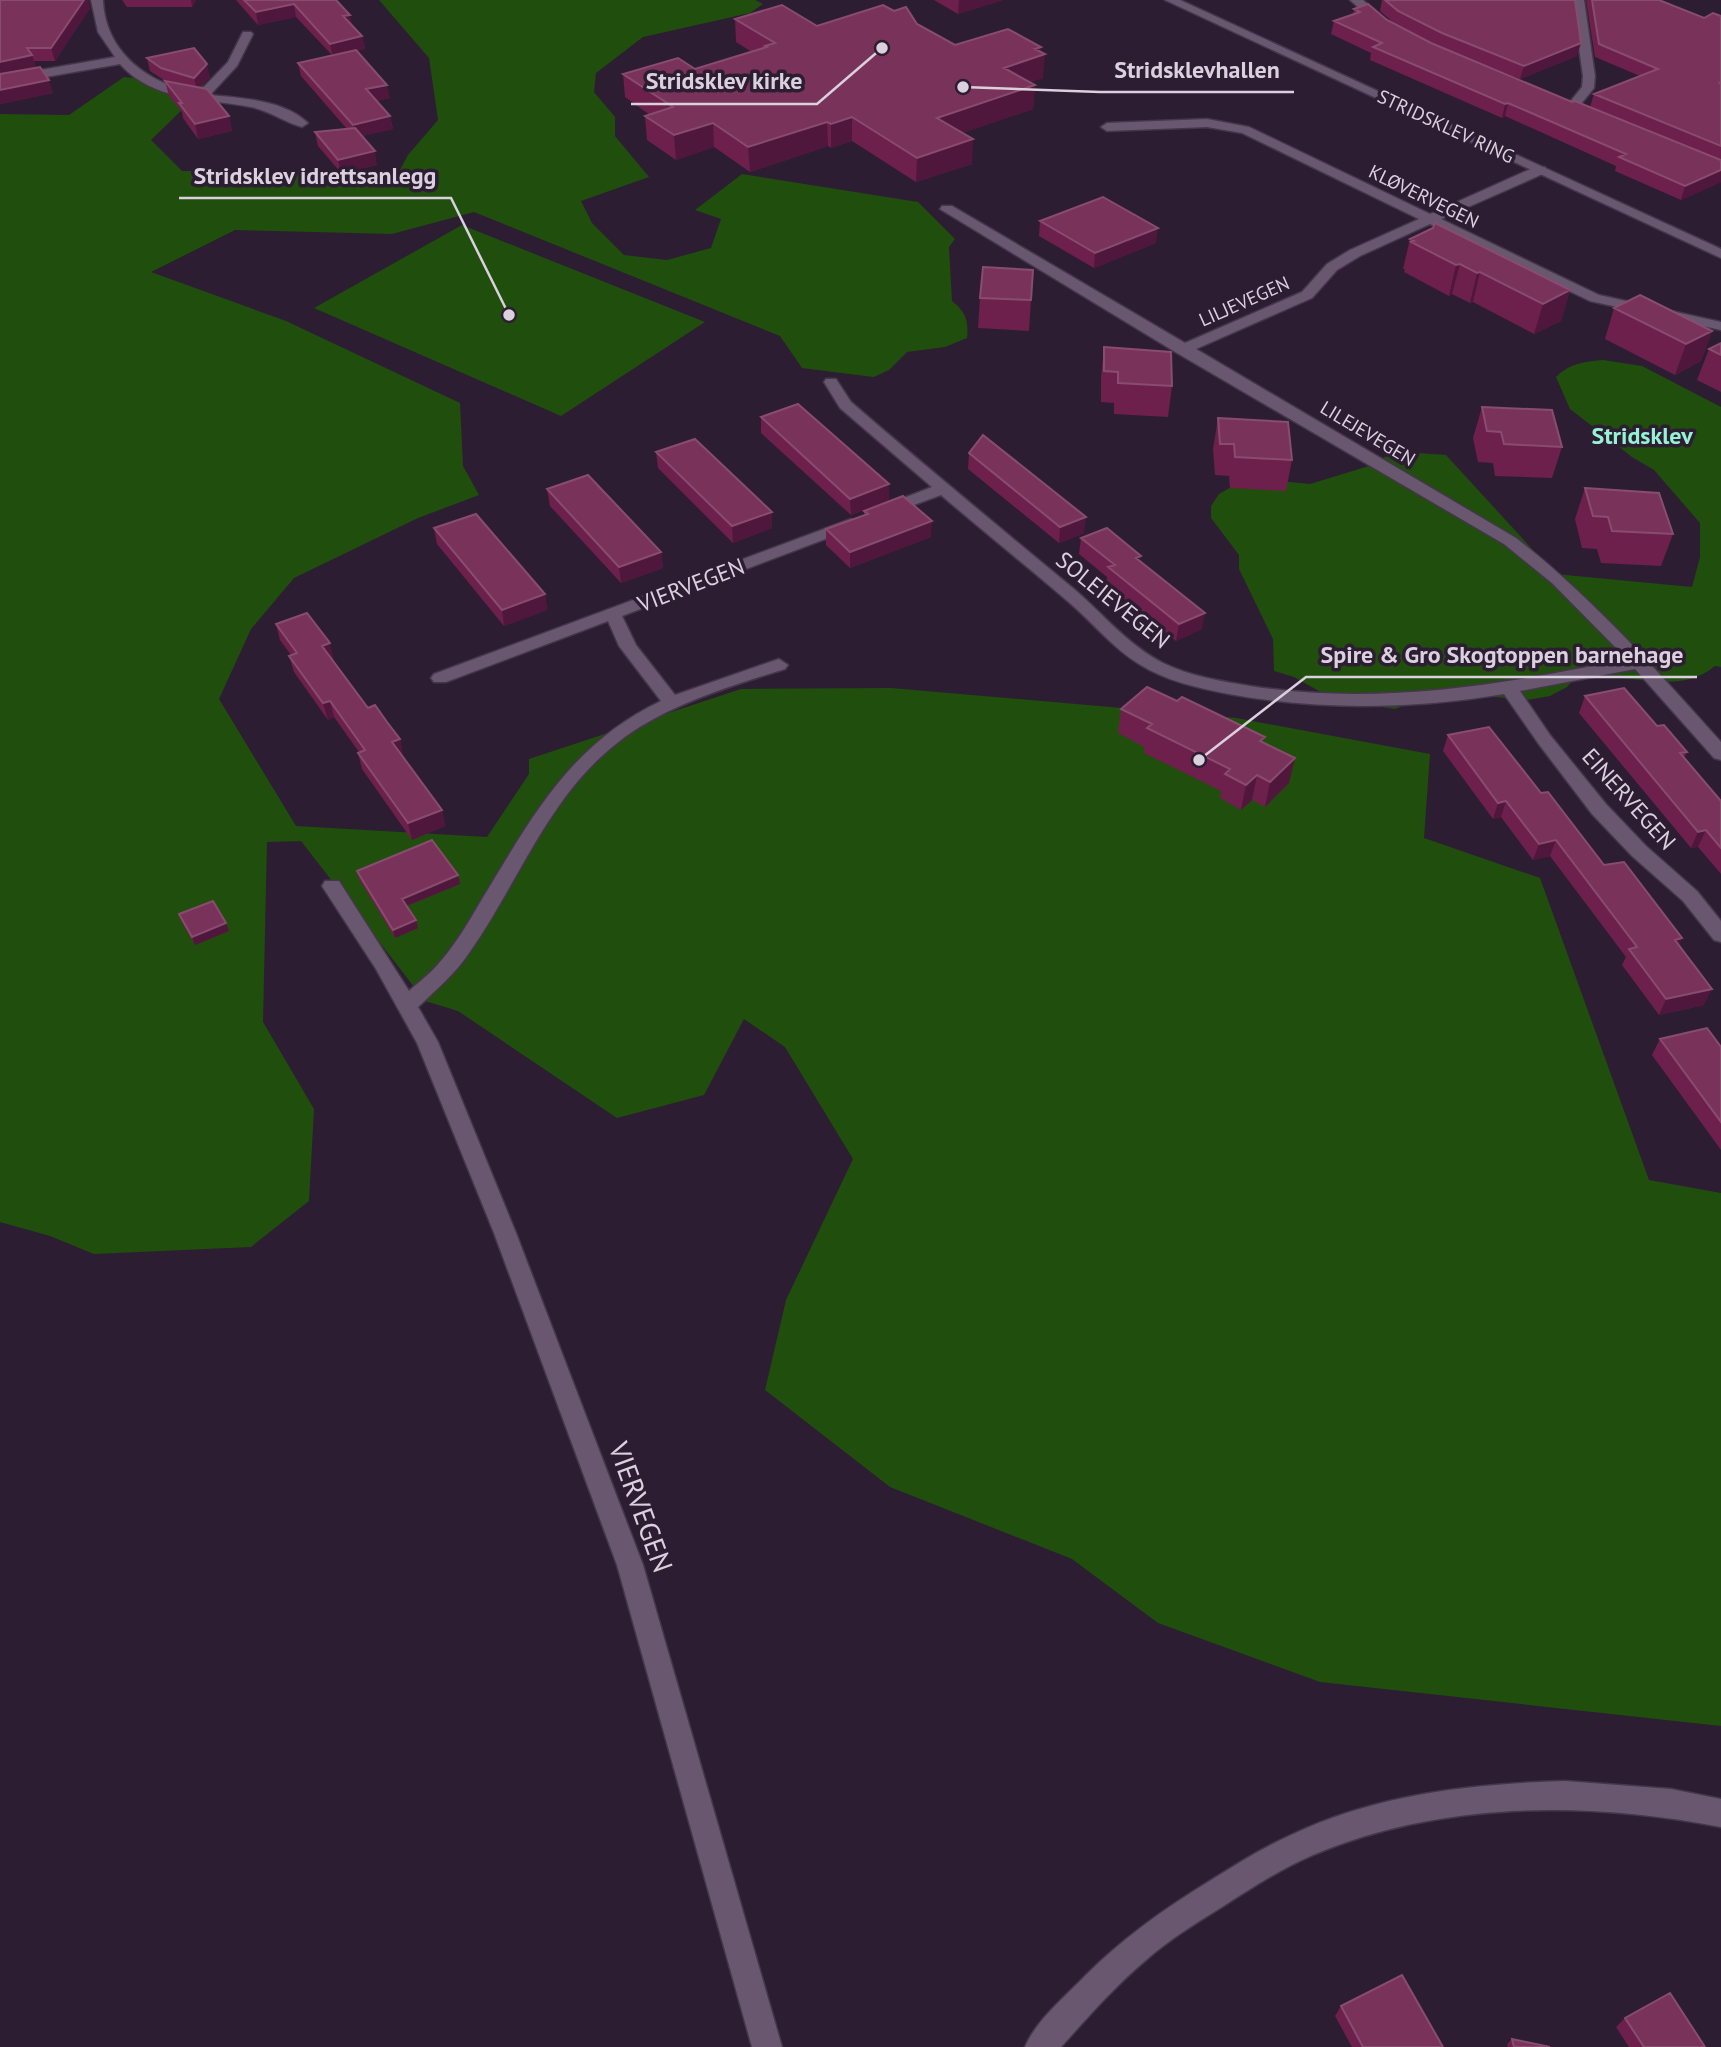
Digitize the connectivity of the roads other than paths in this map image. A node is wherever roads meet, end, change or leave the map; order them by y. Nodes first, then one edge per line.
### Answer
1 (97, 0) edge
2 (1171, 0) edge
3 (1356, 0) edge
4 (1578, 0) edge
5 (1390, 28) edge
6 (247, 34) dead end
7 (121, 60) junction
8 (0, 81) edge
9 (201, 97) junction
10 (1572, 107) edge
11 (302, 123) dead end
12 (1107, 127) dead end
13 (1540, 170) junction
14 (947, 209) dead end
15 (1428, 220) junction
16 (1720, 253) edge
17 (1721, 326) edge
18 (1182, 350) junction
19 (831, 382) dead end
20 (942, 489) junction
21 (613, 614) junction
22 (1640, 662) junction
23 (779, 665) dead end
24 (440, 678) dead end
25 (1510, 689) junction
26 (673, 705) junction
27 (1721, 754) edge
28 (332, 886) dead end
29 (1721, 935) edge
30 (406, 1006) junction
31 (1721, 1813) edge
32 (767, 2047) edge
33 (1040, 2047) edge

1 - 7 street
2 - 13 street, STRIDSKLEV RING
3 - 5 street
4 - 10 street
6 - 9 street
7 - 8 street
7 - 9 street
9 - 11 street
12 - 15 street, KLØVERVEGEN
13 - 15 street, LILJEVEGEN
13 - 16 street, STRIDSKLEV RING
14 - 18 street, LILEJEVEGEN
15 - 17 street, KLØVERVEGEN
15 - 18 street, LILJEVEGEN
18 - 22 street, LILEJEVEGEN
19 - 20 street, SOLEIEVEGEN
20 - 21 street, VIERVEGEN
20 - 25 street, SOLEIEVEGEN
21 - 24 street, VIERVEGEN
21 - 26 street
22 - 25 street, SOLEIEVEGEN
22 - 27 street, LILEJEVEGEN
23 - 26 street
25 - 29 street, EINERVEGEN
26 - 30 street
28 - 30 street, VIERVEGEN
30 - 32 street, VIERVEGEN
31 - 33 street

